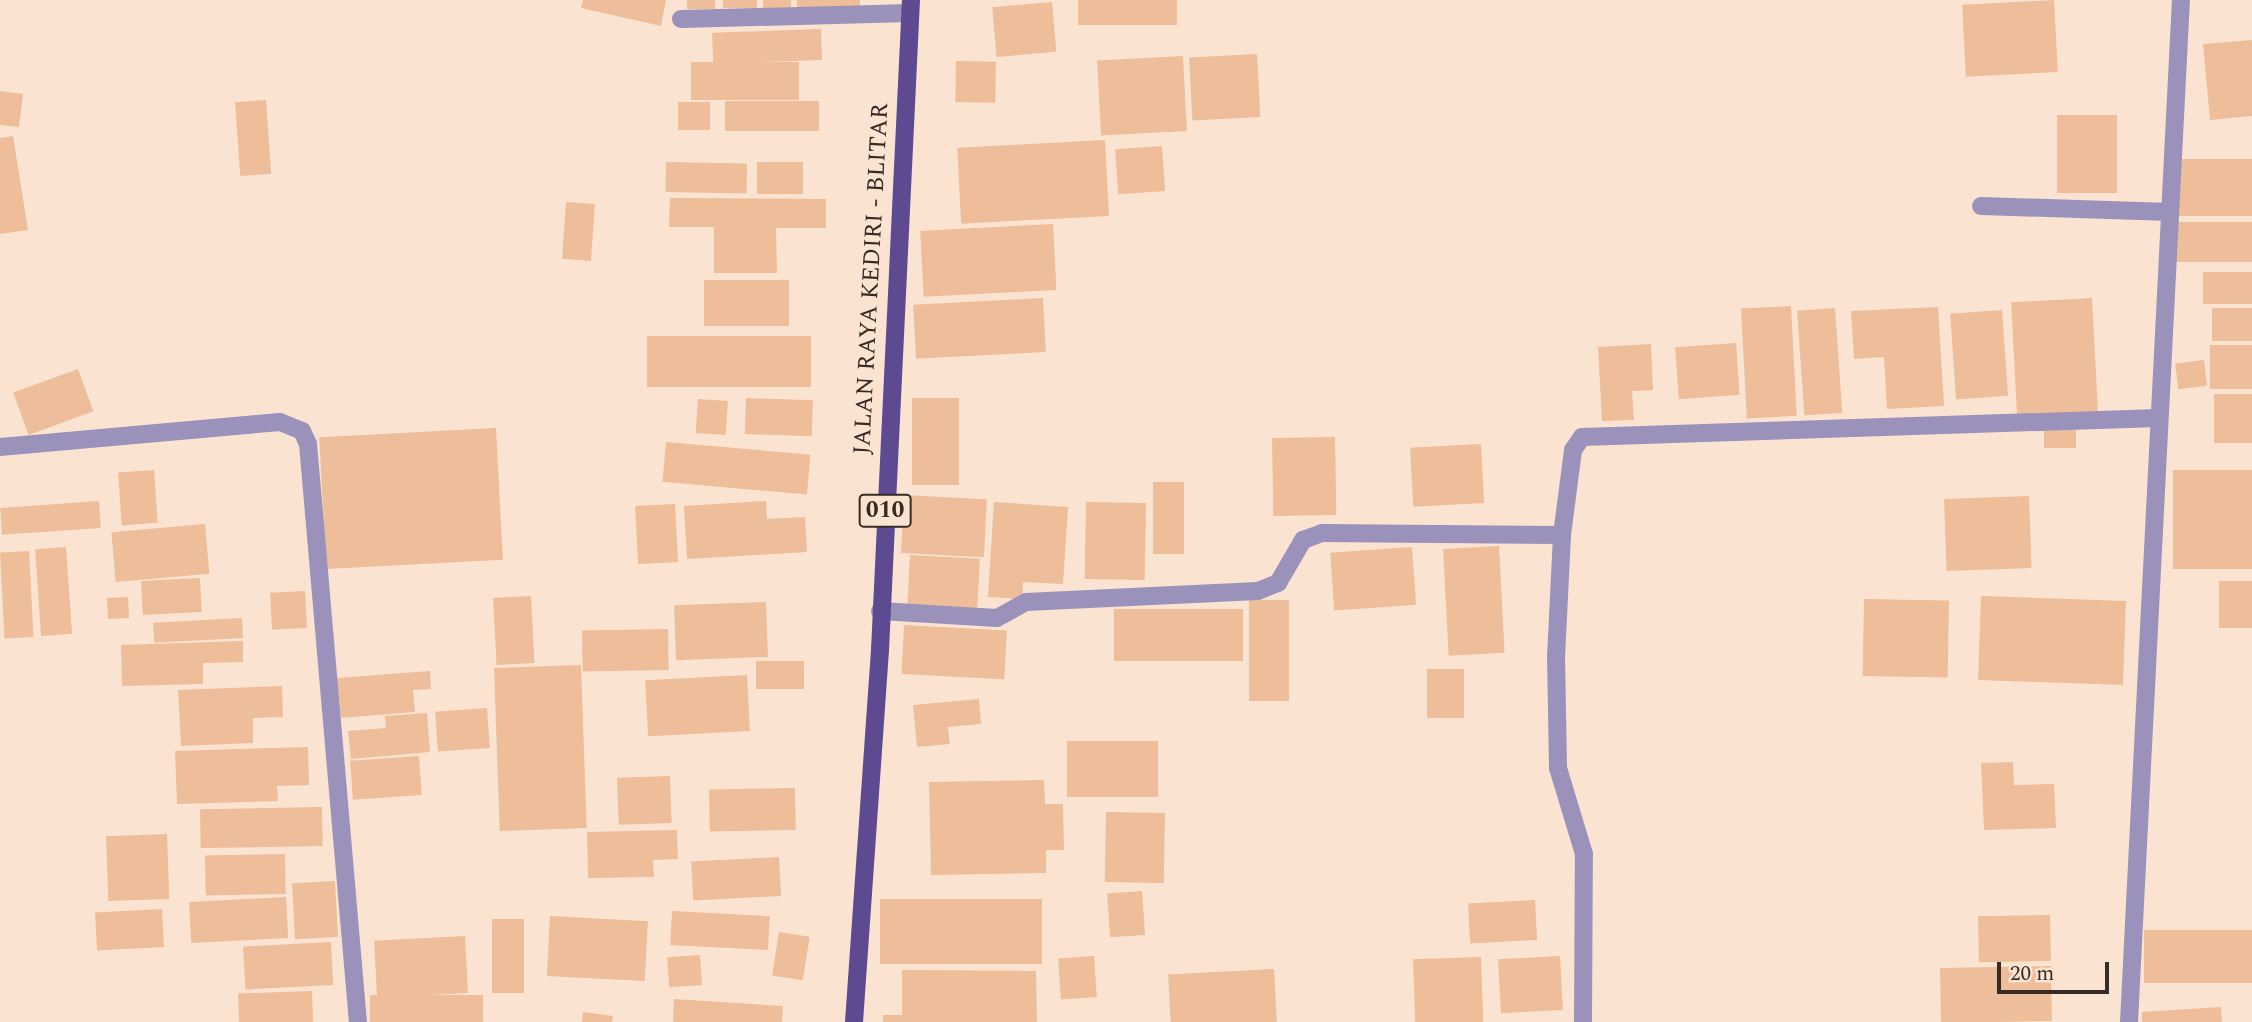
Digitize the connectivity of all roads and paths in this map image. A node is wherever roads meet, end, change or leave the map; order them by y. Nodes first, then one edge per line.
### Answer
1 (2180, 0) edge
2 (910, 7) edge
3 (681, 19) dead end
4 (1980, 206) dead end
5 (2170, 212) junction
6 (2159, 418) junction
7 (0, 447) edge
8 (1562, 535) junction
9 (880, 611) junction
10 (358, 1022) edge
11 (854, 1022) edge
12 (1583, 1022) edge
13 (2129, 1022) edge

1 - 5 street
2 - 3 street
2 - 9 main road, JALAN RAYA KEDIRI - BLITAR / 010
4 - 5 street
5 - 6 street
6 - 8 street
6 - 13 street
7 - 10 street
8 - 9 street
8 - 12 street
9 - 11 main road, JALAN RAYA KEDIRI - BLITAR / 010

